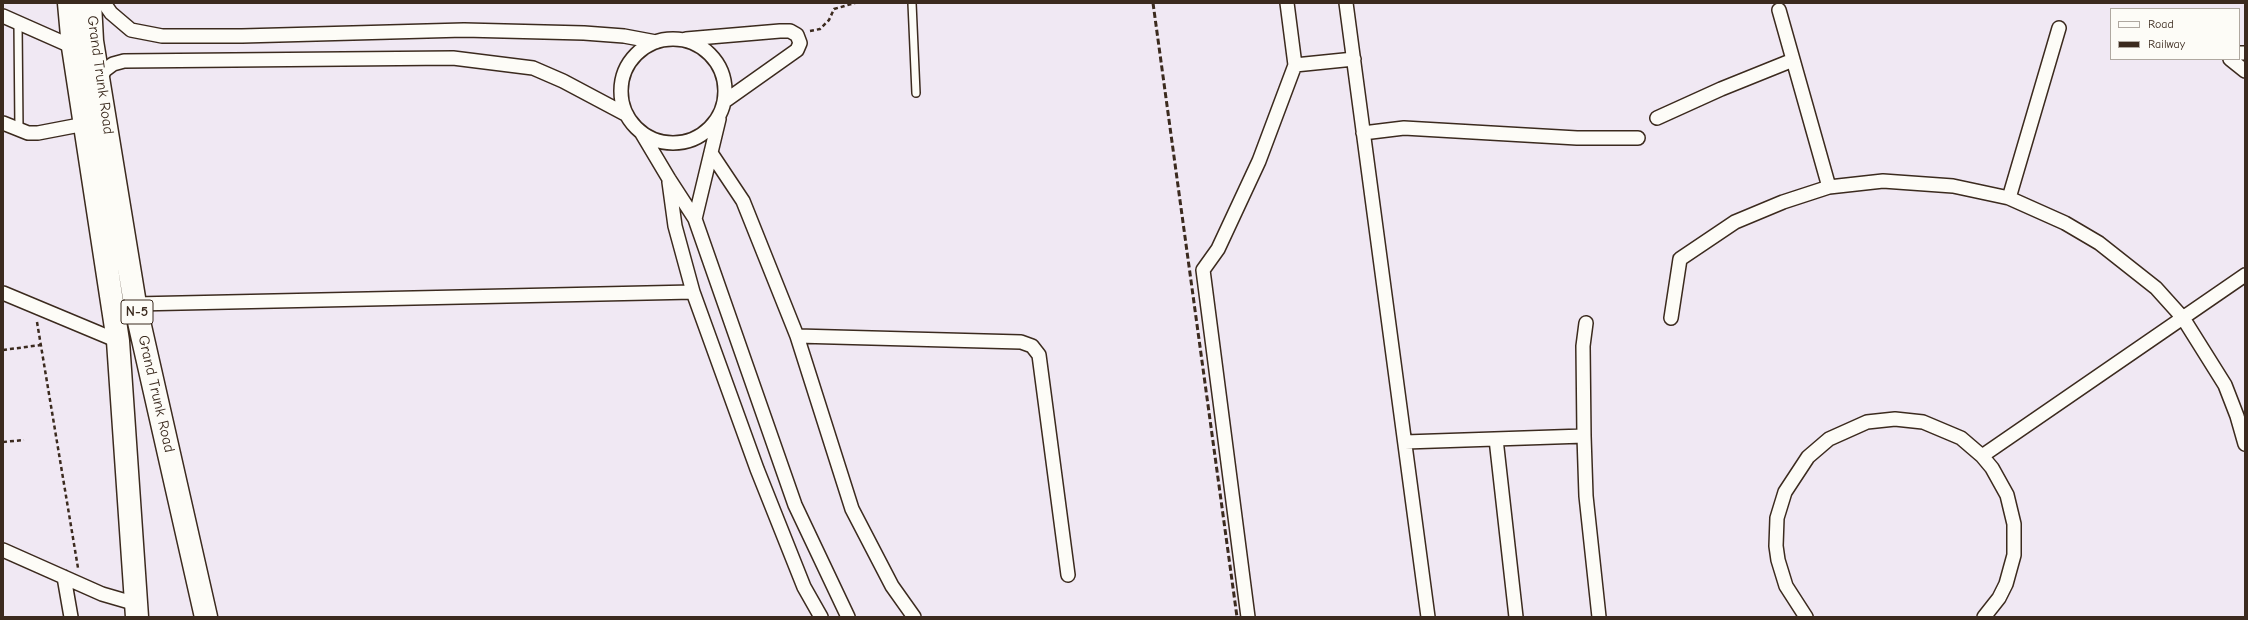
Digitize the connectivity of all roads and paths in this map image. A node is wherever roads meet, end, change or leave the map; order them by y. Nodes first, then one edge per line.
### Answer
1 (69, 3) edge
2 (90, 3) edge
3 (104, 3) edge
4 (855, 3) edge
5 (912, 3) edge
6 (1286, 3) edge
7 (1346, 3) edge
8 (1778, 10) dead end
9 (3, 16) edge
10 (18, 23) junction
11 (2059, 28) dead end
12 (797, 35) junction
13 (682, 40) junction
14 (656, 42) junction
15 (73, 47) junction
16 (1354, 59) junction
17 (1793, 60) junction
18 (2231, 60) edge
19 (1294, 65) junction
20 (2245, 71) edge
21 (99, 80) junction
22 (916, 92) dead end
23 (725, 101) junction
24 (720, 115) junction
25 (627, 116) junction
26 (1657, 118) dead end
27 (3, 123) edge
28 (85, 124) junction
29 (19, 130) junction
30 (641, 132) junction
31 (1363, 133) junction
32 (1638, 138) dead end
33 (711, 153) junction
34 (669, 179) junction
35 (1829, 187) junction
36 (2009, 198) junction
37 (696, 218) junction
38 (2245, 275) edge
39 (693, 292) junction
40 (3, 293) edge
41 (136, 304) junction
42 (34, 306) junction
43 (1671, 318) dead end
44 (2183, 318) junction
45 (1586, 323) dead end
46 (797, 336) junction
47 (118, 341) junction
48 (41, 345) junction
49 (3, 350) edge
50 (1584, 436) junction
51 (1496, 439) junction
52 (24, 440) dead end
53 (3, 442) edge
54 (1405, 442) junction
55 (2245, 444) edge
56 (1982, 456) junction
57 (3, 550) edge
58 (1068, 575) dead end
59 (64, 577) junction
60 (81, 585) junction
61 (137, 616) edge
62 (71, 617) edge
63 (206, 617) edge
64 (821, 617) edge
65 (848, 617) edge
66 (914, 617) edge
67 (1248, 617) edge
68 (1428, 617) edge
69 (1516, 617) edge
70 (1599, 617) edge
71 (1806, 617) edge
72 (1984, 617) edge

1 - 15 highway, Grand Trunk Road / N-5
2 - 21 highway, Grand Trunk Road / N-5
3 - 14 street
4 - 12 path
5 - 22 lane
6 - 19 street
7 - 16 street
8 - 17 street
9 - 10 street
10 - 15 street
10 - 29 lane
11 - 36 street
12 - 13 street
12 - 23 street
13 - 14 street
13 - 23 street
14 - 25 street
15 - 28 highway, Grand Trunk Road / N-5
16 - 19 street
16 - 31 street
17 - 26 street
17 - 35 street
18 - 20 street
19 - 67 street
21 - 25 street
21 - 41 highway, Grand Trunk Road / N-5
23 - 24 street
24 - 30 street
24 - 33 street
25 - 30 street
27 - 29 street
28 - 29 street
28 - 47 highway, Grand Trunk Road / N-5
30 - 34 street
31 - 32 street
31 - 54 street
33 - 37 street
33 - 46 street
34 - 37 street
34 - 39 street
35 - 36 street
35 - 43 street
36 - 44 street
37 - 65 street
38 - 44 street
39 - 41 street
39 - 64 street
40 - 42 street
41 - 63 highway, Grand Trunk Road / N-5
42 - 47 street
42 - 48 path
44 - 55 street
44 - 56 street
45 - 50 street
46 - 58 street
46 - 66 street
47 - 61 highway, Grand Trunk Road / N-5
48 - 49 path
48 - 60 path
50 - 51 street
50 - 70 street
51 - 54 street
51 - 69 street
52 - 53 path
54 - 68 street
56 - 71 street
56 - 72 street
57 - 59 street
59 - 60 street
59 - 62 street
60 - 61 street

